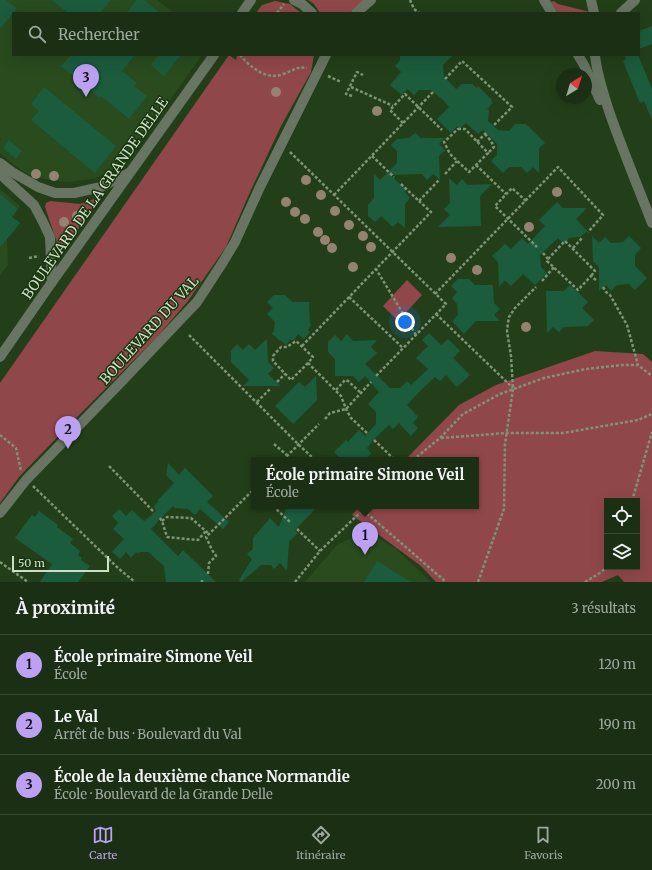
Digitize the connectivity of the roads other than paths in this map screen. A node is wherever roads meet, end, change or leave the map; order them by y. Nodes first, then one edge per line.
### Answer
1 (251, 0) edge
2 (371, 0) edge
3 (544, 0) edge
4 (591, 0) edge
5 (635, 0) edge
6 (289, 1) edge
7 (243, 12) edge
8 (311, 12) edge
9 (357, 12) edge
10 (551, 12) edge
11 (594, 12) edge
12 (622, 12) edge
13 (213, 56) edge
14 (320, 56) edge
15 (326, 56) edge
16 (579, 56) edge
17 (597, 58) edge
18 (319, 70) junction
19 (618, 137) junction
20 (0, 163) edge
21 (131, 173) junction
22 (0, 174) edge
23 (652, 223) edge
24 (52, 282) junction
25 (0, 357) edge
26 (0, 513) edge

1 - 7 street
2 - 9 street
3 - 10 street
4 - 11 street
5 - 12 street
6 - 8 street
13 - 21 street, BOULEVARD DE LA GRANDE DELLE
14 - 18 street
15 - 18 street, BOULEVARD DU VAL
16 - 19 street
17 - 19 street
18 - 26 street, BOULEVARD DU VAL
19 - 23 street
20 - 21 street
21 - 24 street, BOULEVARD DE LA GRANDE DELLE
22 - 24 street
24 - 25 street, BOULEVARD DE LA GRANDE DELLE

